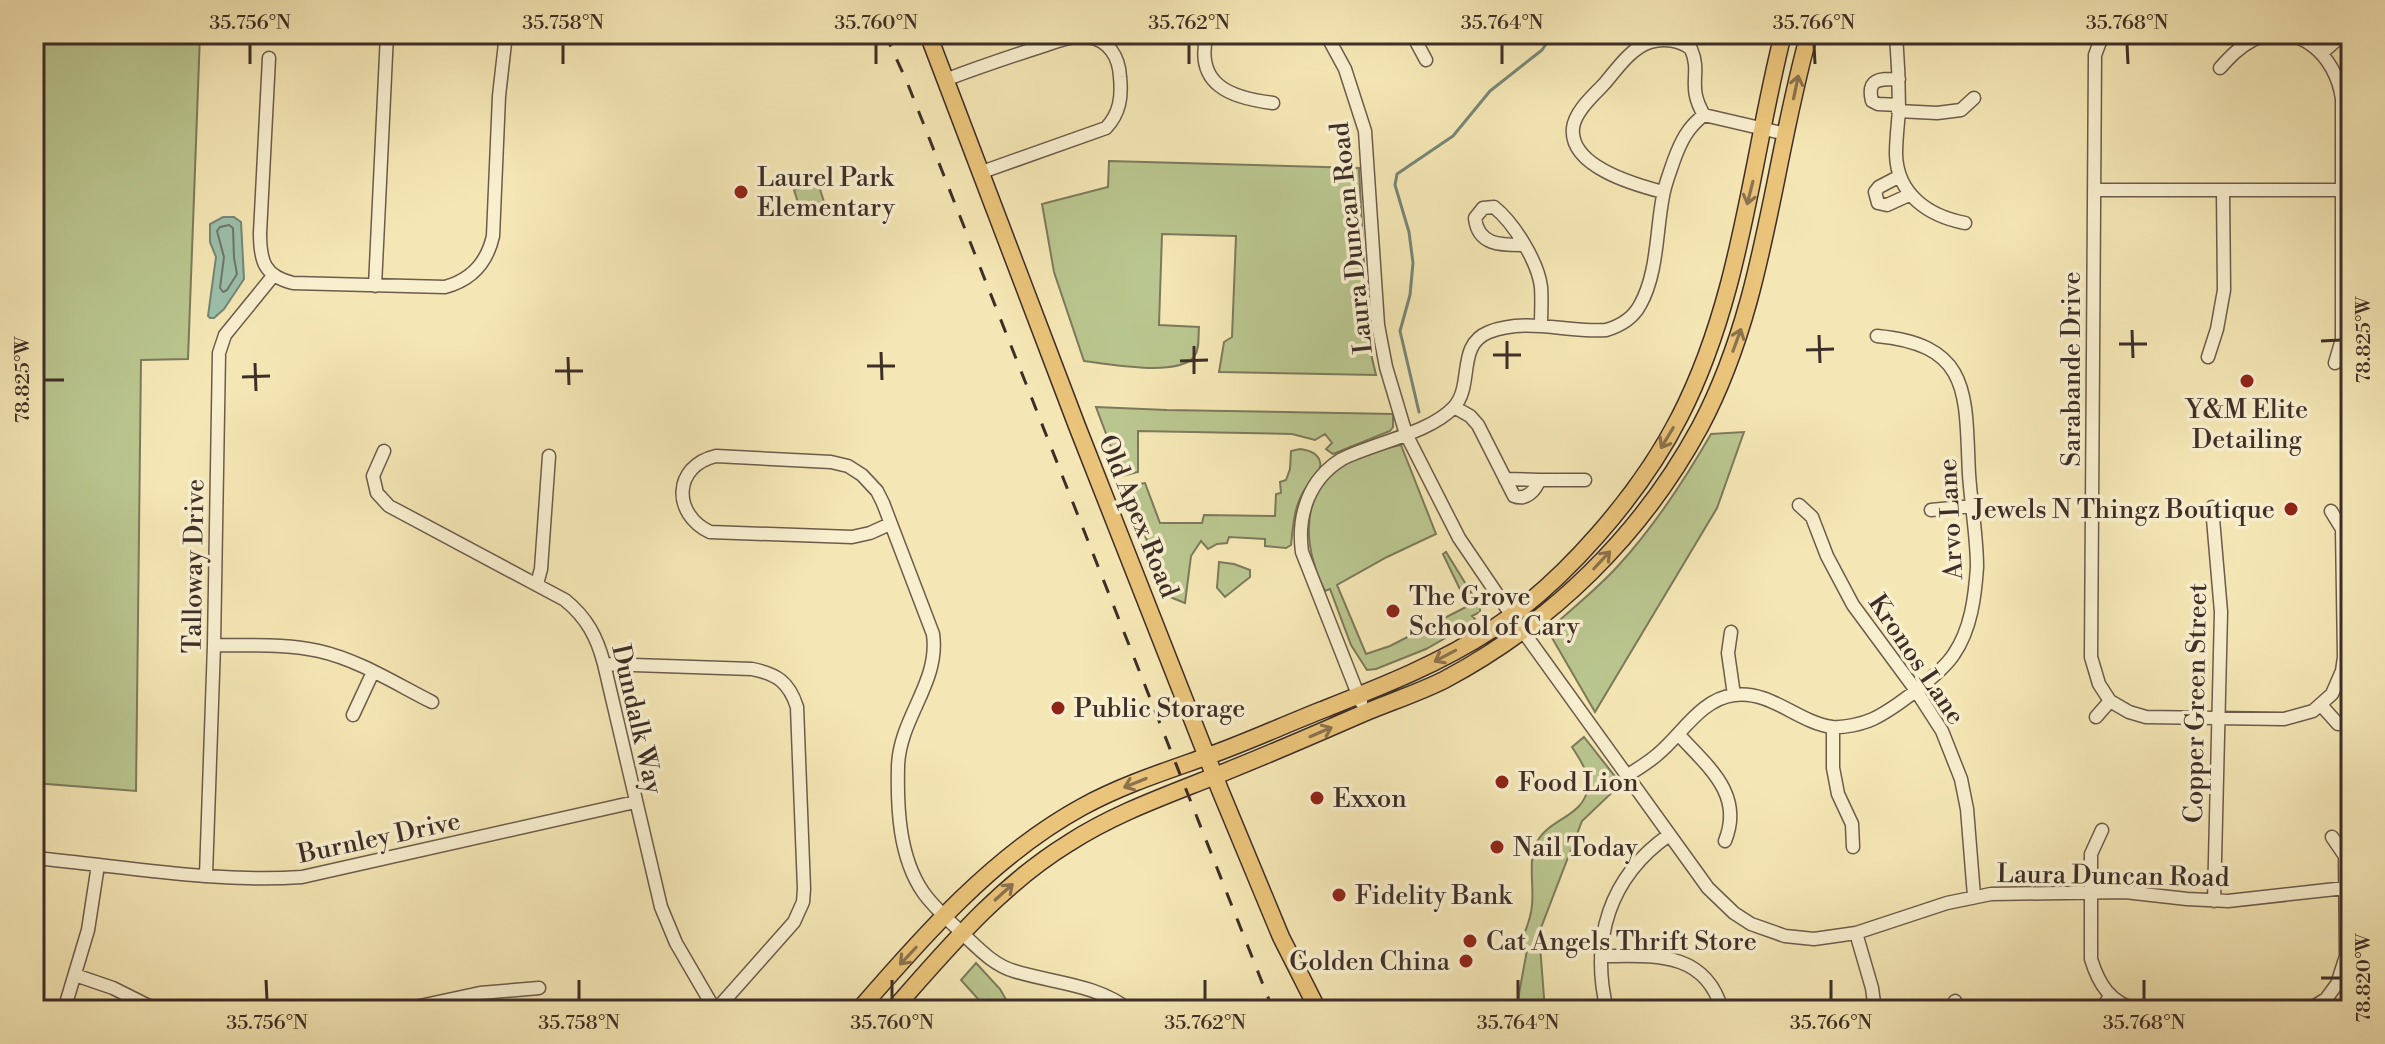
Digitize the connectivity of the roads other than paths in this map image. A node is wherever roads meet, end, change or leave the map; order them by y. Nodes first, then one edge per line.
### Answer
1 (387, 34) edge
2 (506, 34) edge
3 (928, 34) edge
4 (1207, 34) edge
5 (1326, 34) edge
6 (1412, 34) edge
7 (1783, 34) edge
8 (1809, 34) edge
9 (1896, 34) edge
10 (2103, 34) edge
11 (2339, 38) dead end
12 (2322, 53) junction
13 (269, 58) dead end
14 (1426, 60) dead end
15 (2220, 68) dead end
16 (1899, 79) junction
17 (945, 80) junction
18 (1974, 98) dead end
19 (1273, 103) dead end
20 (1898, 108) junction
21 (1704, 115) junction
22 (1763, 128) junction
23 (1786, 134) junction
24 (982, 172) junction
25 (1900, 176) junction
26 (2094, 190) junction
27 (2346, 190) edge
28 (2223, 191) junction
29 (1663, 192) junction
30 (1909, 195) junction
31 (1965, 223) dead end
32 (1524, 245) dead end
33 (273, 276) junction
34 (375, 286) junction
35 (1541, 325) junction
36 (1877, 336) dead end
37 (2208, 357) dead end
38 (2335, 363) dead end
39 (1971, 369) dead end
40 (1957, 376) junction
41 (1454, 407) junction
42 (1406, 434) junction
43 (384, 451) dead end
44 (549, 456) dead end
45 (1505, 479) junction
46 (1539, 480) junction
47 (1585, 480) dead end
48 (1799, 505) dead end
49 (1972, 506) junction
50 (2212, 507) dead end
51 (1931, 510) dead end
52 (2331, 511) dead end
53 (890, 524) junction
54 (537, 584) junction
55 (1512, 616) junction
56 (1523, 631) junction
57 (1731, 632) dead end
58 (214, 645) junction
59 (604, 664) junction
60 (373, 672) junction
61 (1915, 689) junction
62 (1358, 695) junction
63 (1734, 695) junction
64 (2110, 701) junction
65 (432, 702) dead end
66 (2321, 705) junction
67 (1365, 713) junction
68 (353, 715) dead end
69 (2096, 717) dead end
70 (2219, 718) junction
71 (2338, 724) dead end
72 (1833, 727) junction
73 (1679, 735) junction
74 (1208, 756) junction
75 (1628, 775) junction
76 (1215, 776) junction
77 (635, 802) junction
78 (2102, 830) dead end
79 (1669, 835) junction
80 (2332, 837) dead end
81 (1725, 841) dead end
82 (1853, 847) dead end
83 (34, 858) edge
84 (98, 865) junction
85 (206, 875) junction
86 (2345, 888) junction
87 (2091, 892) junction
88 (1974, 896) junction
89 (2214, 901) junction
90 (945, 916) junction
91 (962, 933) junction
92 (1856, 933) junction
93 (1601, 956) junction
94 (75, 975) junction
95 (539, 988) dead end
96 (2110, 997) junction
97 (2326, 999) junction
98 (440, 1006) edge
99 (64, 1010) edge
100 (157, 1010) edge
101 (401, 1010) edge
102 (716, 1010) edge
103 (859, 1010) edge
104 (893, 1010) edge
105 (1129, 1010) edge
106 (1318, 1010) edge
107 (1607, 1010) edge
108 (1722, 1010) edge
109 (1875, 1010) edge
110 (2100, 1010) edge
111 (2137, 1010) edge
112 (2308, 1010) edge
113 (2336, 1010) edge

1 - 34 street
2 - 34 street
3 - 17 main road, Old Apex Road
4 - 19 street
5 - 42 street, Laura Duncan Road
6 - 14 street
7 - 22 main road
23 -> 8 main road
9 - 16 street
10 - 26 street, Sarabande Drive
11 - 12 street
12 - 15 street
12 - 27 street
13 - 33 street
16 - 20 street
16 - 20 street
17 - 24 main road, Old Apex Road
17 - 24 street
18 - 20 street
20 - 25 street
21 - 22 street
21 - 29 street
21 - 29 street
22 - 23 street
22 -> 55 main road
56 -> 23 main road
24 - 74 main road, Old Apex Road
25 - 30 street
25 - 30 street
26 - 28 street
26 - 64 street, Sarabande Drive
27 - 28 street
27 - 38 street
28 - 37 street
29 - 35 street
30 - 31 street
32 - 35 street
33 - 34 street
33 - 58 street, Talloway Drive
35 - 41 street
36 - 40 street
39 - 40 street
40 - 49 street, Arvo Lane
41 - 42 street
41 - 45 street
42 - 55 street, Laura Duncan Road
42 - 62 street
43 - 54 street, Dundalk Way
44 - 54 street
45 - 46 street
45 - 46 street
46 - 47 street
48 - 61 street, Kronos Lane
49 - 51 street
49 - 61 street, Arvo Lane
50 - 70 street, Copper Green Street
52 - 66 street
53 - 53 street
53 - 90 street
54 - 59 street, Dundalk Way
55 - 56 street, Laura Duncan Road
55 -> 62 main road
56 - 67 main road
56 - 75 street, Laura Duncan Road
57 - 63 street
58 - 60 street
58 - 85 street, Talloway Drive
59 - 77 street, Dundalk Way
59 - 102 street
60 - 65 street
60 - 68 street
61 - 72 street, Arvo Lane
61 - 88 street, Kronos Lane
62 - 67 street
62 - 74 main road
63 - 72 street
63 - 73 street
64 - 69 street
64 - 70 street
66 - 70 street
66 - 71 street
76 -> 67 main road
70 - 89 street, Copper Green Street
72 - 82 street
73 - 75 street
73 - 81 street
74 - 76 main road, Old Apex Road
74 -> 90 main road
75 - 79 street, Laura Duncan Road
91 -> 76 main road
76 - 106 main road, Old Apex Road
77 - 85 street, Burnley Drive
77 - 102 street, Dundalk Way
78 - 87 street
79 - 92 street, Laura Duncan Road
79 - 93 street
80 - 86 street
83 - 84 street, Burnley Drive
84 - 85 street, Burnley Drive
84 - 94 street
86 - 89 street, Laura Duncan Road
86 - 97 street
87 - 88 street, Laura Duncan Road
87 - 89 street, Laura Duncan Road
87 - 96 street
88 - 92 street, Laura Duncan Road
90 - 91 street
90 -> 103 main road
91 - 104 main road
91 - 105 street
92 - 109 street
93 - 107 street
93 - 108 street
94 - 99 street
94 - 100 street
95 - 98 street
96 - 110 street
96 - 111 street
97 - 112 street
97 - 113 street
98 - 101 street

